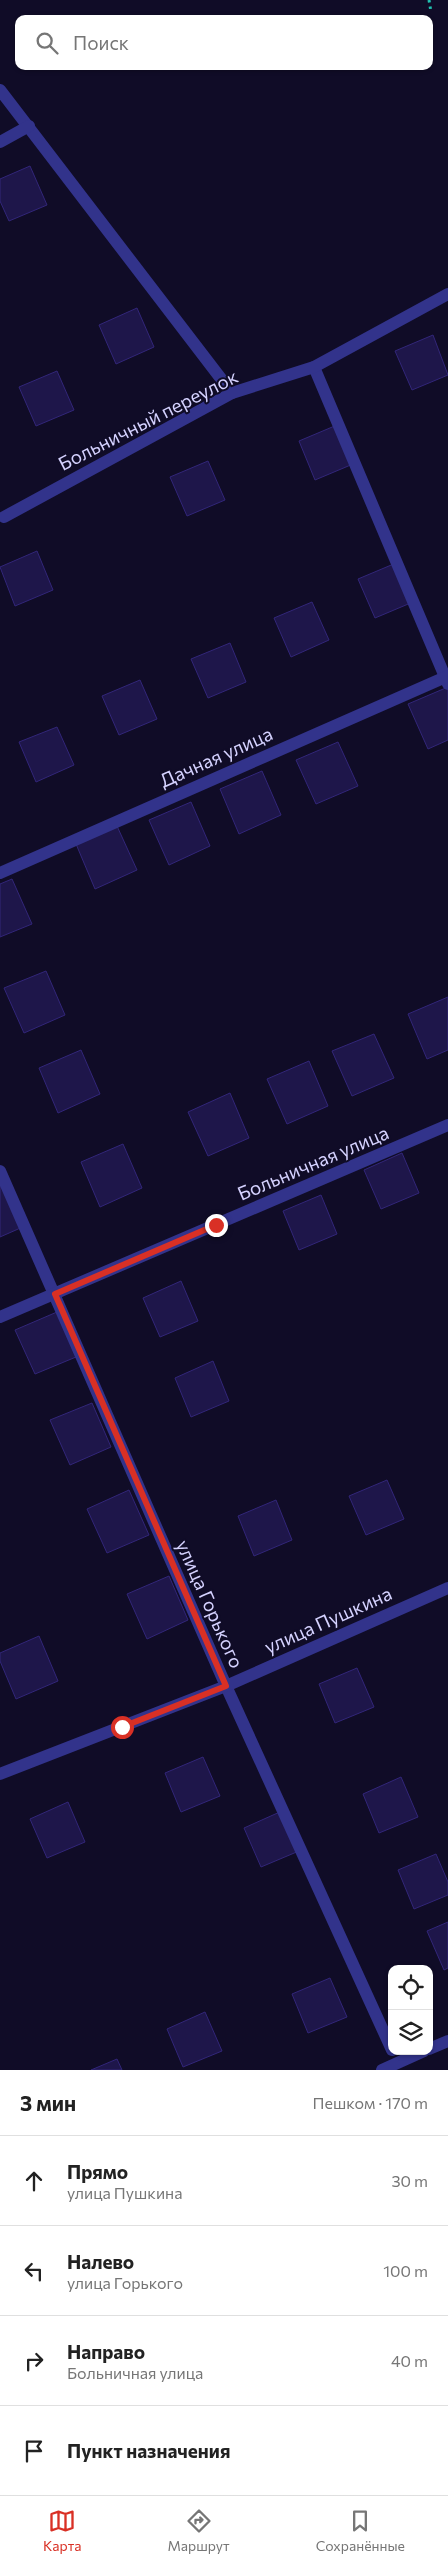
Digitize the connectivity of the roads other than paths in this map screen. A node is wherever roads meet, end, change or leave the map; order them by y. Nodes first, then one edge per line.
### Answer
1 (0, 90) edge
2 (29, 126) junction
3 (0, 142) edge
4 (448, 294) edge
5 (314, 367) junction
6 (232, 393) junction
7 (4, 517) dead end
8 (447, 679) edge
9 (0, 873) edge
10 (448, 1125) edge
11 (0, 1171) edge
12 (55, 1294) junction
13 (0, 1318) edge
14 (448, 1588) edge
15 (226, 1686) junction
16 (0, 1774) edge
17 (448, 2041) edge
18 (433, 2047) edge
19 (410, 2055) edge
20 (395, 2059) edge
21 (382, 2070) edge

1 - 2 street
2 - 3 street
2 - 6 street
4 - 5 street, Больничный переулок
5 - 6 street, Больничный переулок
5 - 8 street
6 - 7 street, Больничный переулок
8 - 9 street, Дачная улица
10 - 12 street, Больничная улица
11 - 12 street, улица Горького
12 - 13 street, Больничная улица
12 - 15 street, улица Горького
14 - 15 street, улица Пушкина
15 - 16 street, улица Пушкина
15 - 20 street, улица Горького
17 - 18 street
19 - 20 street
20 - 21 street

